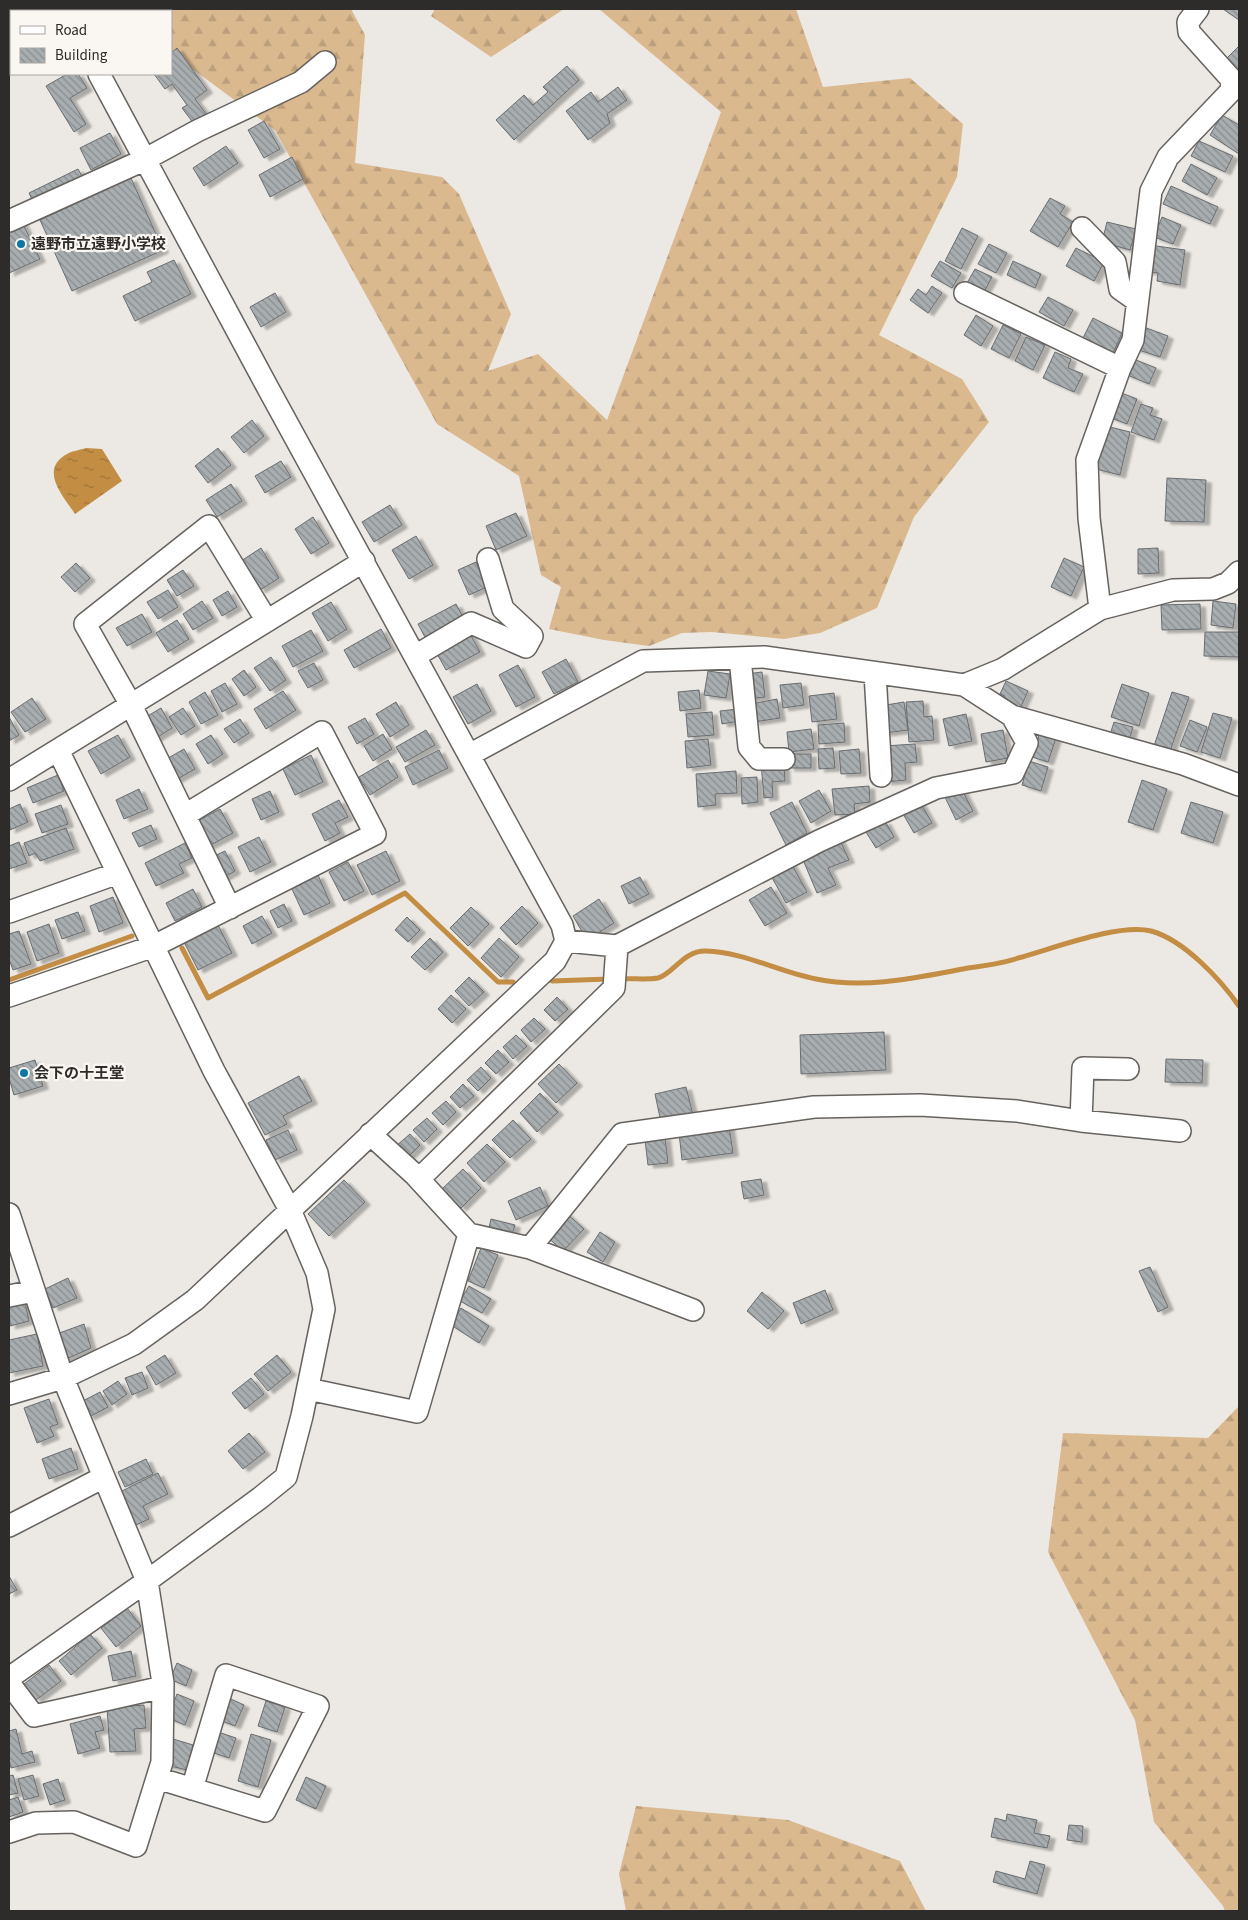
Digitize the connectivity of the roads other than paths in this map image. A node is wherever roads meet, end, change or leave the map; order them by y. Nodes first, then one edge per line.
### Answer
1 (1198, 9) edge
2 (325, 62) dead end
3 (100, 75) edge
4 (144, 160) junction
5 (9, 221) edge
6 (1082, 228) dead end
7 (965, 293) dead end
8 (1137, 302) junction
9 (1120, 368) junction
10 (488, 559) dead end
11 (364, 562) junction
12 (1239, 572) edge
13 (1100, 609) junction
14 (267, 621) junction
15 (415, 656) junction
16 (740, 658) junction
17 (875, 673) junction
18 (964, 684) junction
19 (132, 704) junction
20 (1012, 716) junction
21 (58, 750) junction
22 (469, 755) junction
23 (784, 759) dead end
24 (881, 776) dead end
25 (9, 780) edge
26 (1239, 785) edge
27 (185, 815) junction
28 (118, 873) junction
29 (230, 908) junction
30 (9, 912) edge
31 (566, 941) junction
32 (154, 946) junction
33 (617, 946) junction
34 (9, 996) edge
35 (1128, 1069) dead end
36 (1081, 1121) junction
37 (1180, 1131) dead end
38 (370, 1134) junction
39 (419, 1180) junction
40 (290, 1210) junction
41 (9, 1214) edge
42 (469, 1234) junction
43 (530, 1248) junction
44 (34, 1291) junction
45 (9, 1296) edge
46 (693, 1310) dead end
47 (63, 1378) junction
48 (308, 1389) junction
49 (9, 1394) edge
50 (104, 1477) junction
51 (9, 1526) edge
52 (147, 1581) junction
53 (9, 1678) edge
54 (9, 1683) edge
55 (163, 1687) junction
56 (157, 1778) junction
57 (192, 1788) junction
58 (9, 1832) edge

1 - 8 street
2 - 4 street
3 - 4 street
4 - 5 street
4 - 11 street
6 - 8 street
7 - 9 street
8 - 9 street
9 - 13 street
10 - 15 street
11 - 14 street
11 - 15 street
12 - 13 street
13 - 18 street
14 - 19 street
14 - 19 street
15 - 22 street
16 - 17 street
16 - 22 street
16 - 23 street
17 - 18 street
17 - 24 street
18 - 20 street
19 - 21 street
19 - 27 street
20 - 26 street
20 - 33 street
21 - 25 street
21 - 28 street
22 - 31 street
27 - 29 street
27 - 29 street
28 - 30 street
28 - 32 street
29 - 32 street
31 - 33 street
31 - 38 street
32 - 34 street
32 - 40 street
33 - 39 street
35 - 36 street
36 - 37 street
36 - 43 street
38 - 39 street
38 - 40 street
39 - 42 street
40 - 47 street
40 - 48 street
41 - 44 street
42 - 43 street
42 - 48 street
43 - 46 street
44 - 45 street
44 - 47 street
47 - 49 street
47 - 50 street
48 - 52 street
50 - 51 street
50 - 52 street
52 - 53 street
52 - 55 street
54 - 55 street
55 - 56 street
56 - 57 street
56 - 58 street
57 - 57 street

